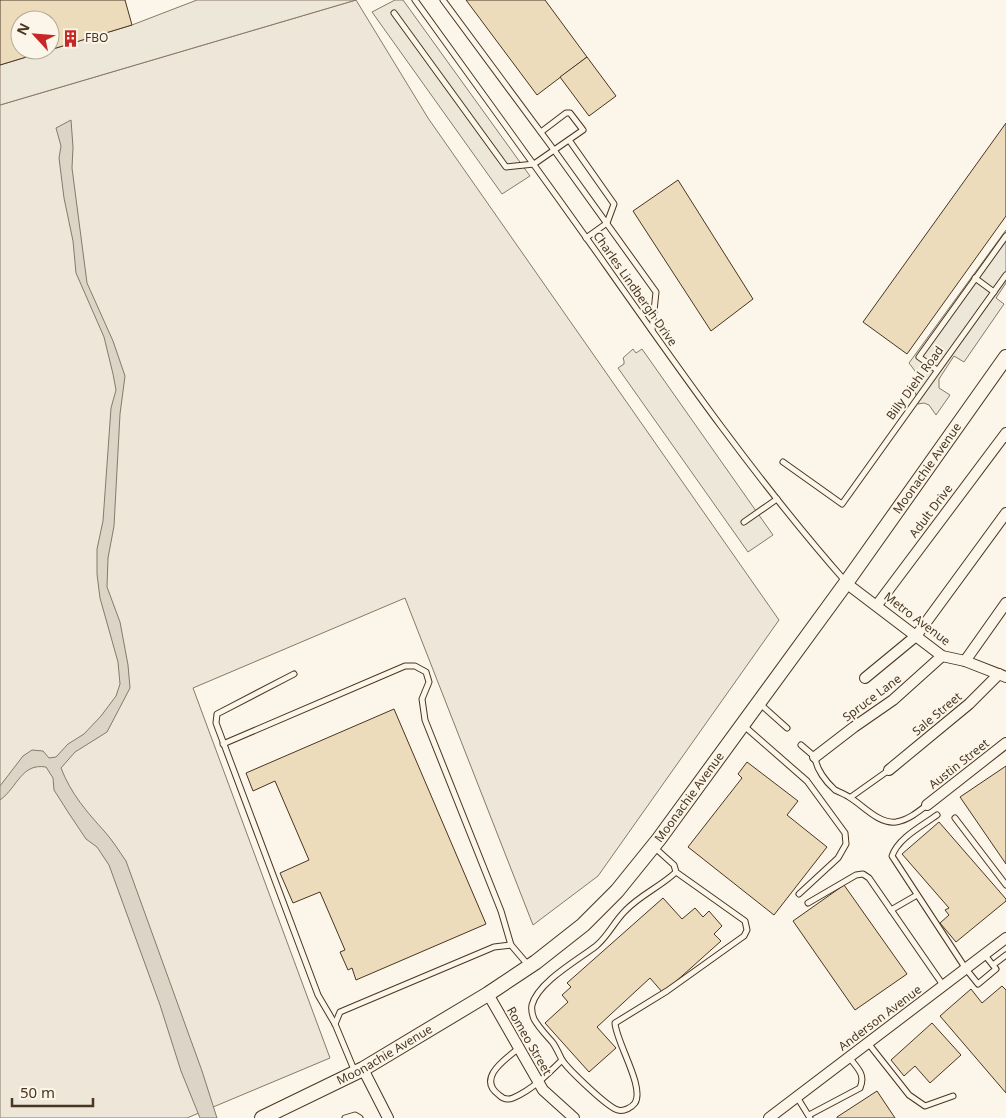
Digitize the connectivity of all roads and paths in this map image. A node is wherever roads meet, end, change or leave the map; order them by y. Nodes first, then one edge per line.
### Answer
1 (415, 0) edge
2 (443, 0) edge
3 (394, 13) dead end
4 (541, 132) junction
5 (569, 140) junction
6 (554, 150) junction
7 (534, 164) junction
8 (607, 223) junction
9 (1006, 236) edge
10 (586, 238) junction
11 (1006, 275) edge
12 (975, 278) junction
13 (994, 292) junction
14 (652, 330) junction
15 (1006, 357) edge
16 (937, 370) junction
17 (1006, 433) edge
18 (783, 462) dead end
19 (778, 499) junction
20 (1006, 513) edge
21 (744, 522) dead end
22 (846, 583) junction
23 (1006, 603) edge
24 (877, 604) junction
25 (916, 636) junction
26 (942, 656) junction
27 (965, 661) junction
28 (294, 674) dead end
29 (1002, 675) edge
30 (865, 678) dead end
31 (759, 703) junction
32 (743, 724) junction
33 (787, 728) dead end
34 (1006, 743) edge
35 (224, 744) junction
36 (801, 745) dead end
37 (815, 757) junction
38 (889, 770) joint
39 (851, 798) junction
40 (927, 805) joint
41 (937, 815) dead end
42 (955, 818) dead end
43 (653, 846) junction
44 (676, 872) junction
45 (1006, 885) edge
46 (799, 894) dead end
47 (917, 895) junction
48 (808, 903) dead end
49 (891, 910) junction
50 (1006, 938) edge
51 (511, 945) junction
52 (984, 954) junction
53 (1006, 955) edge
54 (993, 965) junction
55 (530, 966) junction
56 (966, 969) junction
57 (943, 986) junction
58 (488, 994) junction
59 (335, 1024) junction
60 (868, 1043) junction
61 (519, 1048) junction
62 (849, 1057) junction
63 (562, 1060) junction
64 (360, 1070) junction
65 (538, 1082) junction
66 (953, 1096) dead end
67 (797, 1097) junction
68 (810, 1117) edge
69 (262, 1118) edge
70 (345, 1118) edge
71 (360, 1118) edge
72 (388, 1118) edge
73 (574, 1118) edge
74 (769, 1118) edge

1 - 7 lane, Charles Lindbergh Drive
2 - 4 lane
3 - 7 lane
4 - 5 lane
4 - 6 lane
5 - 6 lane
5 - 8 lane
6 - 7 lane
6 - 8 lane
7 - 10 lane, Charles Lindbergh Drive
8 - 10 lane
8 - 14 lane
9 - 12 lane
10 - 14 lane, Charles Lindbergh Drive
11 - 13 lane, Billy Diehl Road
12 - 13 lane
12 - 16 lane
13 - 16 lane, Billy Diehl Road
14 - 19 lane, Charles Lindbergh Drive
15 - 22 main road, Moonachie Avenue
16 - 18 lane, Billy Diehl Road
17 - 24 street, Adult Drive
19 - 21 lane
19 - 22 lane, Charles Lindbergh Drive
20 - 25 street
22 - 24 street, Metro Avenue
22 - 31 main road, Moonachie Avenue
23 - 27 street
24 - 25 street, Metro Avenue
25 - 26 street, Metro Avenue
25 - 30 street
26 - 27 street, Metro Avenue
26 - 37 street, Spruce Lane
27 - 29 street, Metro Avenue
28 - 35 lane
29 - 38 street, Sale Street
31 - 32 main road, Moonachie Avenue
31 - 33 lane
32 - 43 main road, Moonachie Avenue
32 - 46 lane
34 - 40 street, Austin Street
35 - 51 lane
35 - 59 lane
36 - 37 lane
37 - 39 lane
38 - 39 lane
39 - 40 lane
41 - 47 lane
42 - 45 lane
43 - 44 lane
43 - 55 main road, Moonachie Avenue
44 - 63 lane
44 - 63 lane
47 - 49 lane
47 - 56 lane
48 - 49 lane
49 - 57 lane
50 - 52 street, Anderson Avenue
51 - 55 lane
51 - 59 lane
52 - 54 lane
52 - 56 street, Anderson Avenue
53 - 54 lane
54 - 56 lane
55 - 58 main road, Moonachie Avenue
56 - 57 street, Anderson Avenue
57 - 60 street, Anderson Avenue
58 - 61 street, Romeo Street
58 - 64 main road, Moonachie Avenue
59 - 64 lane
60 - 62 street, Anderson Avenue
60 - 66 lane
61 - 65 street, Romeo Street
61 - 65 lane
62 - 67 street, Anderson Avenue
62 - 68 lane
63 - 65 lane
64 - 69 main road, Moonachie Avenue
64 - 72 street
65 - 73 street, Romeo Street
67 - 68 lane
67 - 74 street, Anderson Avenue
70 - 71 lane

